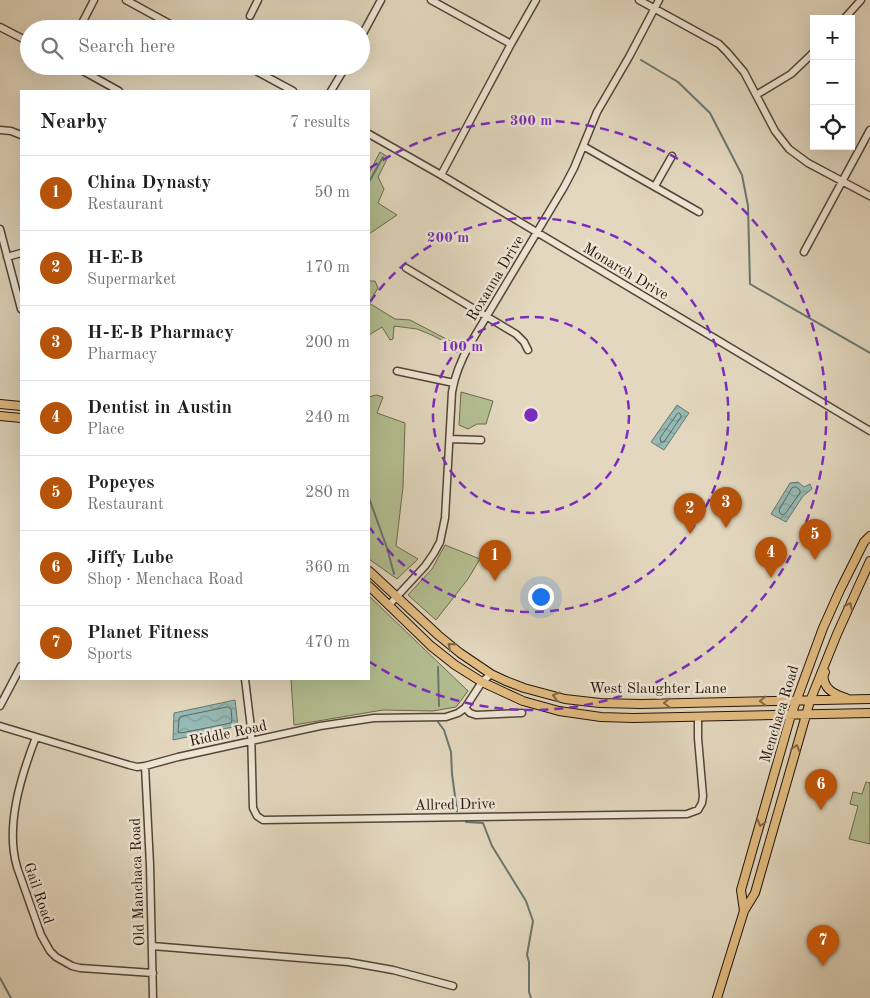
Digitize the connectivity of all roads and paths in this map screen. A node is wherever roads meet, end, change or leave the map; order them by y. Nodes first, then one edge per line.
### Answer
1 (94, 0) edge
2 (126, 0) edge
3 (258, 0) edge
4 (382, 0) edge
5 (431, 0) edge
6 (536, 0) edge
7 (639, 0) edge
8 (659, 0) edge
9 (861, 0) edge
10 (654, 9) junction
11 (848, 15) edge
12 (250, 16) dead end
13 (84, 20) edge
14 (163, 20) edge
15 (370, 21) edge
16 (0, 27) edge
17 (20, 37) edge
18 (511, 44) junction
19 (810, 56) edge
20 (90, 75) edge
21 (264, 75) edge
22 (341, 75) edge
23 (117, 90) edge
24 (291, 90) edge
25 (332, 90) edge
26 (756, 95) junction
27 (0, 130) edge
28 (870, 130) edge
29 (20, 135) edge
30 (370, 135) edge
31 (583, 146) junction
32 (672, 156) dead end
33 (441, 175) junction
34 (842, 181) junction
35 (655, 186) junction
36 (870, 196) edge
37 (699, 212) dead end
38 (0, 229) edge
39 (536, 232) junction
40 (804, 252) dead end
41 (20, 253) edge
42 (7, 256) junction
43 (406, 268) dead end
44 (20, 305) edge
45 (486, 316) junction
46 (528, 350) dead end
47 (397, 371) dead end
48 (454, 382) junction
49 (0, 404) edge
50 (20, 406) edge
51 (0, 416) edge
52 (20, 418) edge
53 (870, 431) edge
54 (450, 439) junction
55 (481, 440) dead end
56 (870, 536) edge
57 (870, 561) edge
58 (370, 572) edge
59 (370, 587) edge
60 (396, 596) junction
61 (389, 605) junction
62 (825, 665) junction
63 (20, 668) edge
64 (491, 674) junction
65 (245, 680) edge
66 (482, 682) junction
67 (850, 699) junction
68 (870, 699) edge
69 (796, 701) junction
70 (810, 701) junction
71 (640, 704) junction
72 (0, 706) edge
73 (465, 708) junction
74 (522, 713) dead end
75 (870, 713) edge
76 (791, 714) junction
77 (806, 714) junction
78 (698, 717) junction
79 (621, 718) junction
80 (0, 726) edge
81 (36, 737) junction
82 (251, 741) junction
83 (145, 766) junction
84 (744, 911) junction
85 (152, 946) junction
86 (152, 973) junction
87 (453, 986) dead end
88 (153, 998) edge
89 (717, 998) edge

1 - 13 street
2 - 14 street
3 - 12 street
4 - 15 street
5 - 18 street
6 - 18 street
7 - 10 street
8 - 10 street, Roxanna Drive
9 - 11 street
10 - 26 street
10 - 31 street, Roxanna Drive
16 - 17 street
18 - 33 street
19 - 26 street
20 - 23 street
21 - 24 street
22 - 25 street
26 - 34 street
27 - 29 street
28 - 34 street
30 - 33 street, Monarch Drive
31 - 35 street
31 - 39 street, Roxanna Drive
32 - 35 street
33 - 39 street, Monarch Drive
34 - 36 street
34 - 40 street
35 - 37 street
38 - 42 street
39 - 45 street, Roxanna Drive
39 - 53 street, Monarch Drive
41 - 42 street
42 - 44 street
43 - 45 street
45 - 46 street
45 - 48 street, Roxanna Drive
47 - 48 street
48 - 54 street, Roxanna Drive
49 - 50 main road
51 - 52 main road
54 - 55 street
54 - 60 street, Roxanna Drive
56 - 69 main road, Menchaca Road
62 -> 57 main road, Menchaca Road
58 - 60 main road, West Slaughter Lane
59 - 61 main road, West Slaughter Lane
60 - 61 street, Roxanna Drive
64 -> 60 main road, West Slaughter Lane
61 - 66 main road, West Slaughter Lane
62 - 67 main road
62 - 70 main road, Menchaca Road
63 - 72 street
64 - 66 street
71 -> 64 main road, West Slaughter Lane
65 - 82 street, Allred Drive
66 - 73 street
66 - 79 main road, West Slaughter Lane
67 - 68 main road, West Slaughter Lane
67 - 70 main road, West Slaughter Lane
69 - 70 main road, West Slaughter Lane
69 -> 71 main road, West Slaughter Lane
69 - 76 main road, Menchaca Road
70 - 77 main road, Menchaca Road
71 - 79 main road
73 - 74 street
73 - 82 street, Riddle Road
75 - 77 main road, West Slaughter Lane
76 - 77 main road, West Slaughter Lane
76 - 78 main road, West Slaughter Lane
76 -> 84 main road, Menchaca Road
84 -> 77 main road, Menchaca Road
78 - 79 main road, West Slaughter Lane
78 - 82 street, Allred Drive
80 - 81 street, Riddle Road
81 - 83 street, Riddle Road
81 - 86 street, Gail Road
82 - 83 street, Riddle Road
83 - 85 street, Old Manchaca Road
84 - 89 main road, Menchaca Road
85 - 86 street, Old Manchaca Road
85 - 87 street
86 - 88 street, Old Manchaca Road

